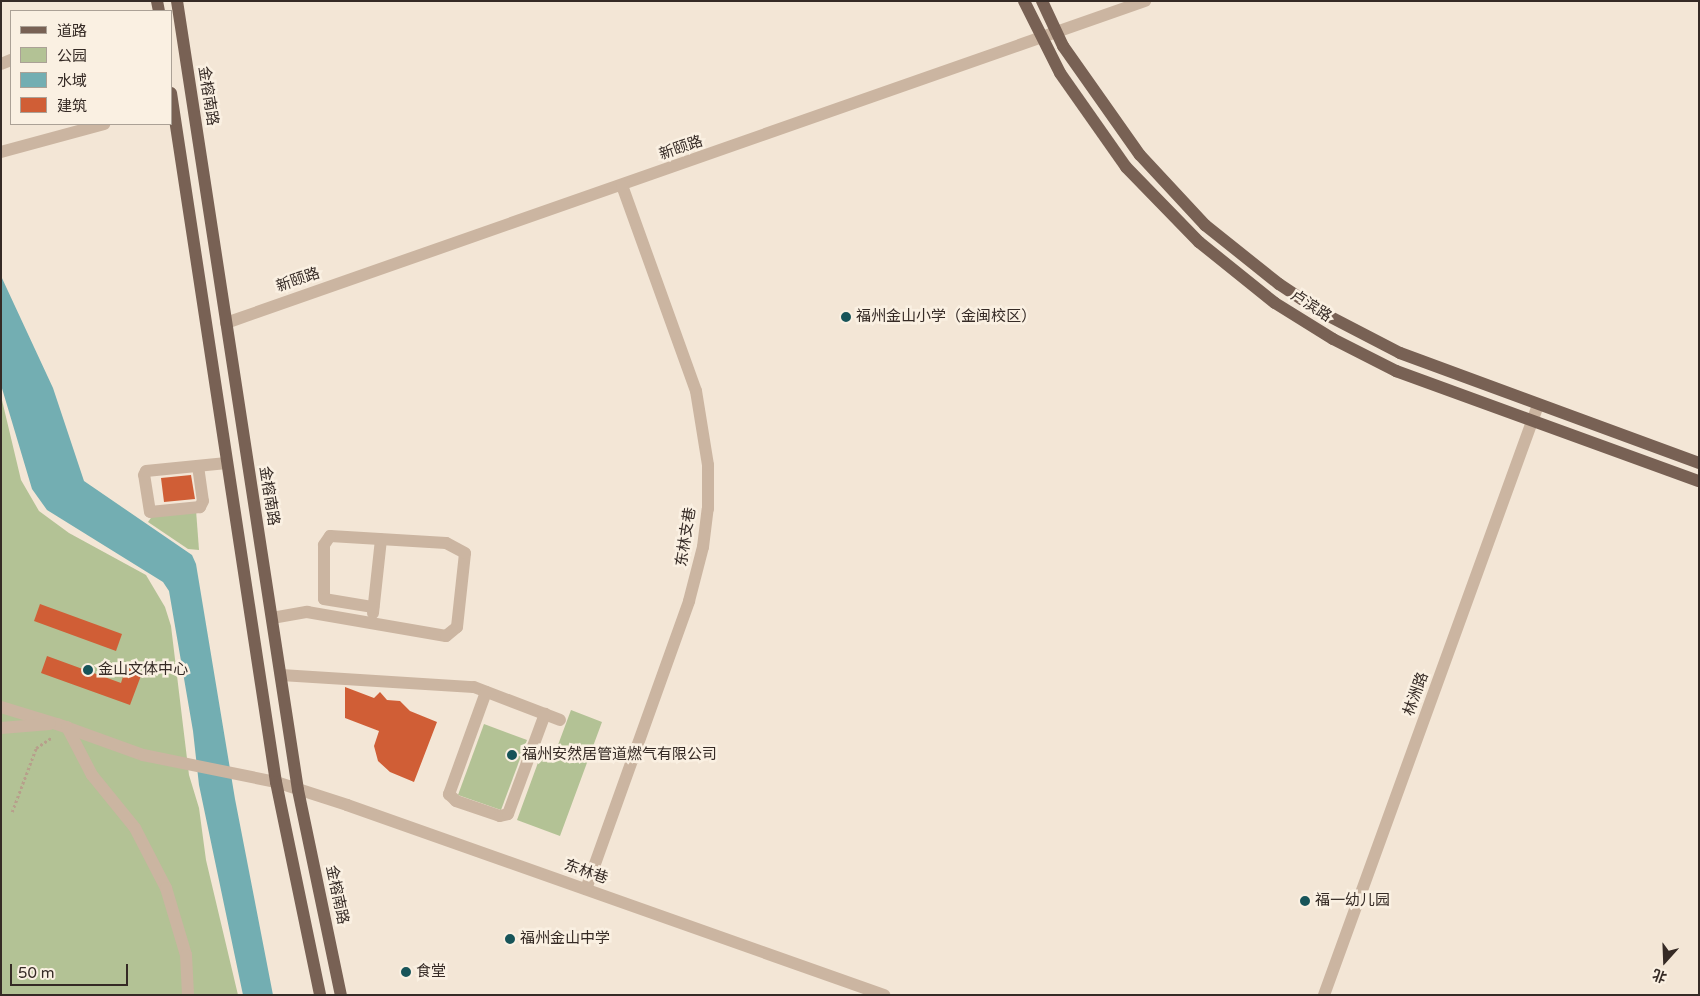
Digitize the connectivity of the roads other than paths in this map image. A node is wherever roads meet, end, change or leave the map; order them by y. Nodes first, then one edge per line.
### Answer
1 (177, 1) edge
2 (1024, 1) edge
3 (1042, 1) edge
4 (1146, 1) edge
5 (1055, 32) junction
6 (1040, 38) junction
7 (172, 101) edge
8 (100, 125) edge
9 (1, 152) edge
10 (622, 186) junction
11 (226, 323) junction
12 (1538, 405) junction
13 (1532, 422) junction
14 (227, 463) junction
15 (1699, 463) edge
16 (198, 466) junction
17 (1699, 480) edge
18 (381, 539) junction
19 (373, 607) junction
20 (272, 618) junction
21 (372, 622) junction
22 (281, 675) junction
23 (486, 692) junction
24 (1, 707) edge
25 (545, 714) junction
26 (560, 720) dead end
27 (62, 725) junction
28 (1, 728) edge
29 (276, 782) junction
30 (298, 790) junction
31 (586, 889) junction
32 (188, 995) edge
33 (320, 995) edge
34 (341, 995) edge
35 (884, 995) edge
36 (1324, 995) edge

1 - 11 main road, 金榕南路
2 - 6 main road, 卢滨路
3 - 5 main road
4 - 5 street, 新颐路
5 - 6 street, 新颐路
5 - 12 main road
6 - 10 street, 新颐路
6 - 13 main road, 卢滨路
7 - 14 main road
8 - 9 street
10 - 11 street, 新颐路
10 - 31 street, 东林支巷
11 - 20 main road, 金榕南路
12 - 13 street, 林洲路
12 - 15 main road
13 - 17 main road, 卢滨路
13 - 36 street, 林洲路
14 - 16 street
14 - 29 main road
16 - 16 street
18 - 19 street
18 - 19 street
18 - 21 street
19 - 21 street
20 - 21 street
20 - 22 main road, 金榕南路
22 - 23 street
22 - 30 main road, 金榕南路
23 - 25 street
23 - 25 street
24 - 27 street, 东林巷
25 - 26 street
27 - 28 street
27 - 29 street, 东林巷
27 - 32 street
29 - 30 street, 东林巷
29 - 33 main road
30 - 31 street, 东林巷
30 - 34 main road, 金榕南路
31 - 35 street, 东林巷

